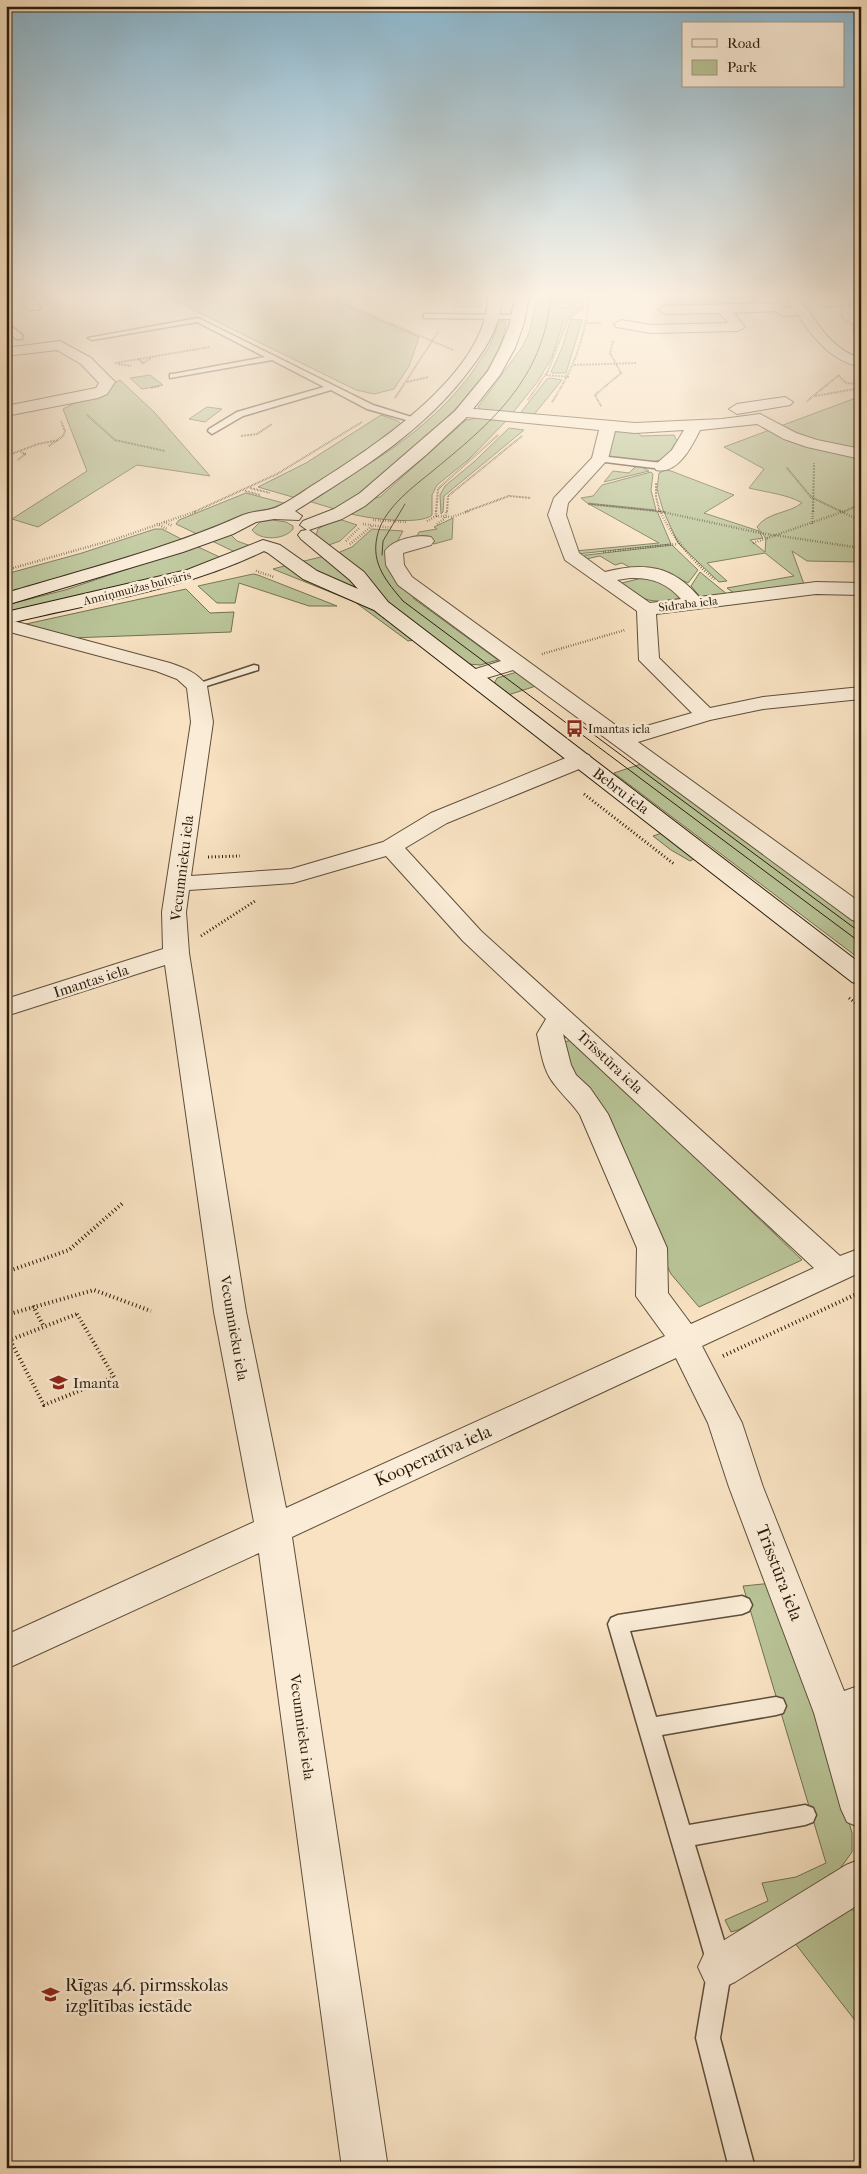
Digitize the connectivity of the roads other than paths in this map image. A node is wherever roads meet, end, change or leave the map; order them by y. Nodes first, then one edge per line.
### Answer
1 (75, 397) edge
2 (297, 397) edge
3 (350, 397) edge
4 (441, 397) edge
5 (475, 397) edge
6 (785, 402) dead end
7 (6, 411) edge
8 (678, 412) dead end
9 (463, 413) junction
10 (417, 420) junction
11 (695, 425) junction
12 (608, 427) junction
13 (212, 431) dead end
14 (861, 454) edge
15 (600, 460) junction
16 (662, 466) joint
17 (274, 514) junction
18 (238, 526) junction
19 (308, 530) junction
20 (425, 541) dead end
21 (263, 544) junction
22 (603, 578) junction
23 (861, 589) edge
24 (6, 599) edge
25 (694, 602) junction
26 (381, 606) junction
27 (646, 609) junction
28 (6, 618) edge
29 (6, 625) edge
30 (515, 663) junction
31 (254, 668) dead end
32 (472, 676) junction
33 (197, 686) junction
34 (861, 693) edge
35 (706, 715) junction
36 (622, 740) junction
37 (581, 760) junction
38 (391, 847) junction
39 (179, 884) junction
40 (861, 915) edge
41 (176, 953) junction
42 (861, 977) edge
43 (6, 1008) edge
44 (561, 1016) junction
45 (848, 1265) edge
46 (691, 1354) junction
47 (273, 1528) junction
48 (742, 1605) dead end
49 (6, 1653) edge
50 (776, 1706) dead end
51 (847, 1708) edge
52 (648, 1728) junction
53 (861, 1808) edge
54 (805, 1815) dead end
55 (681, 1837) junction
56 (861, 1878) edge
57 (720, 1967) junction
58 (366, 2168) edge
59 (742, 2168) edge

1 - 7 street
2 - 13 lane
3 - 10 lane
4 - 10 street, Anniņmuižas bulvāris
5 - 9 street, Anniņmuižas bulvāris
6 - 8 street
9 - 12 street
9 - 19 street, Anniņmuižas bulvāris
10 - 17 street, Anniņmuižas bulvāris
11 - 12 street
11 - 14 street
11 - 16 street
12 - 15 street
15 - 16 lane
15 - 22 street
17 - 18 street, Anniņmuižas bulvāris
17 - 19 street, Anniņmuižas bulvāris
18 - 21 street, Anniņmuižas bulvāris
18 - 24 street, Anniņmuižas bulvāris
19 - 21 street, Anniņmuižas bulvāris
19 - 26 street, Bebru iela
20 - 30 street
21 - 26 street, Bebru iela
21 - 28 street, Anniņmuižas bulvāris
22 - 25 street
22 - 27 street
23 - 25 street, Sidraba iela
25 - 27 street, Sidraba iela
26 - 32 street, Bebru iela
27 - 35 street, Sidraba iela
29 - 33 street
30 - 32 street
30 - 36 street
31 - 33 lane
32 - 37 street, Bebru iela
33 - 39 street, Vecumnieku iela
34 - 35 street
35 - 36 street
36 - 40 street
37 - 38 street
37 - 42 street, Bebru iela
38 - 39 street
38 - 44 street, Trīsstūra iela
39 - 41 street, Vecumnieku iela
41 - 43 street, Imantas iela
41 - 47 street, Vecumnieku iela
44 - 45 street, Trīsstūra iela
44 - 46 street, Trīsstūra iela
45 - 46 street, Kooperatīva iela
46 - 47 street, Kooperatīva iela
46 - 51 street, Trīsstūra iela
47 - 49 street, Kooperatīva iela
47 - 58 street, Vecumnieku iela
48 - 52 lane
50 - 52 lane
51 - 53 street, Trīsstūra iela
52 - 55 lane
54 - 55 lane
55 - 57 lane
56 - 57 street
57 - 59 lane

